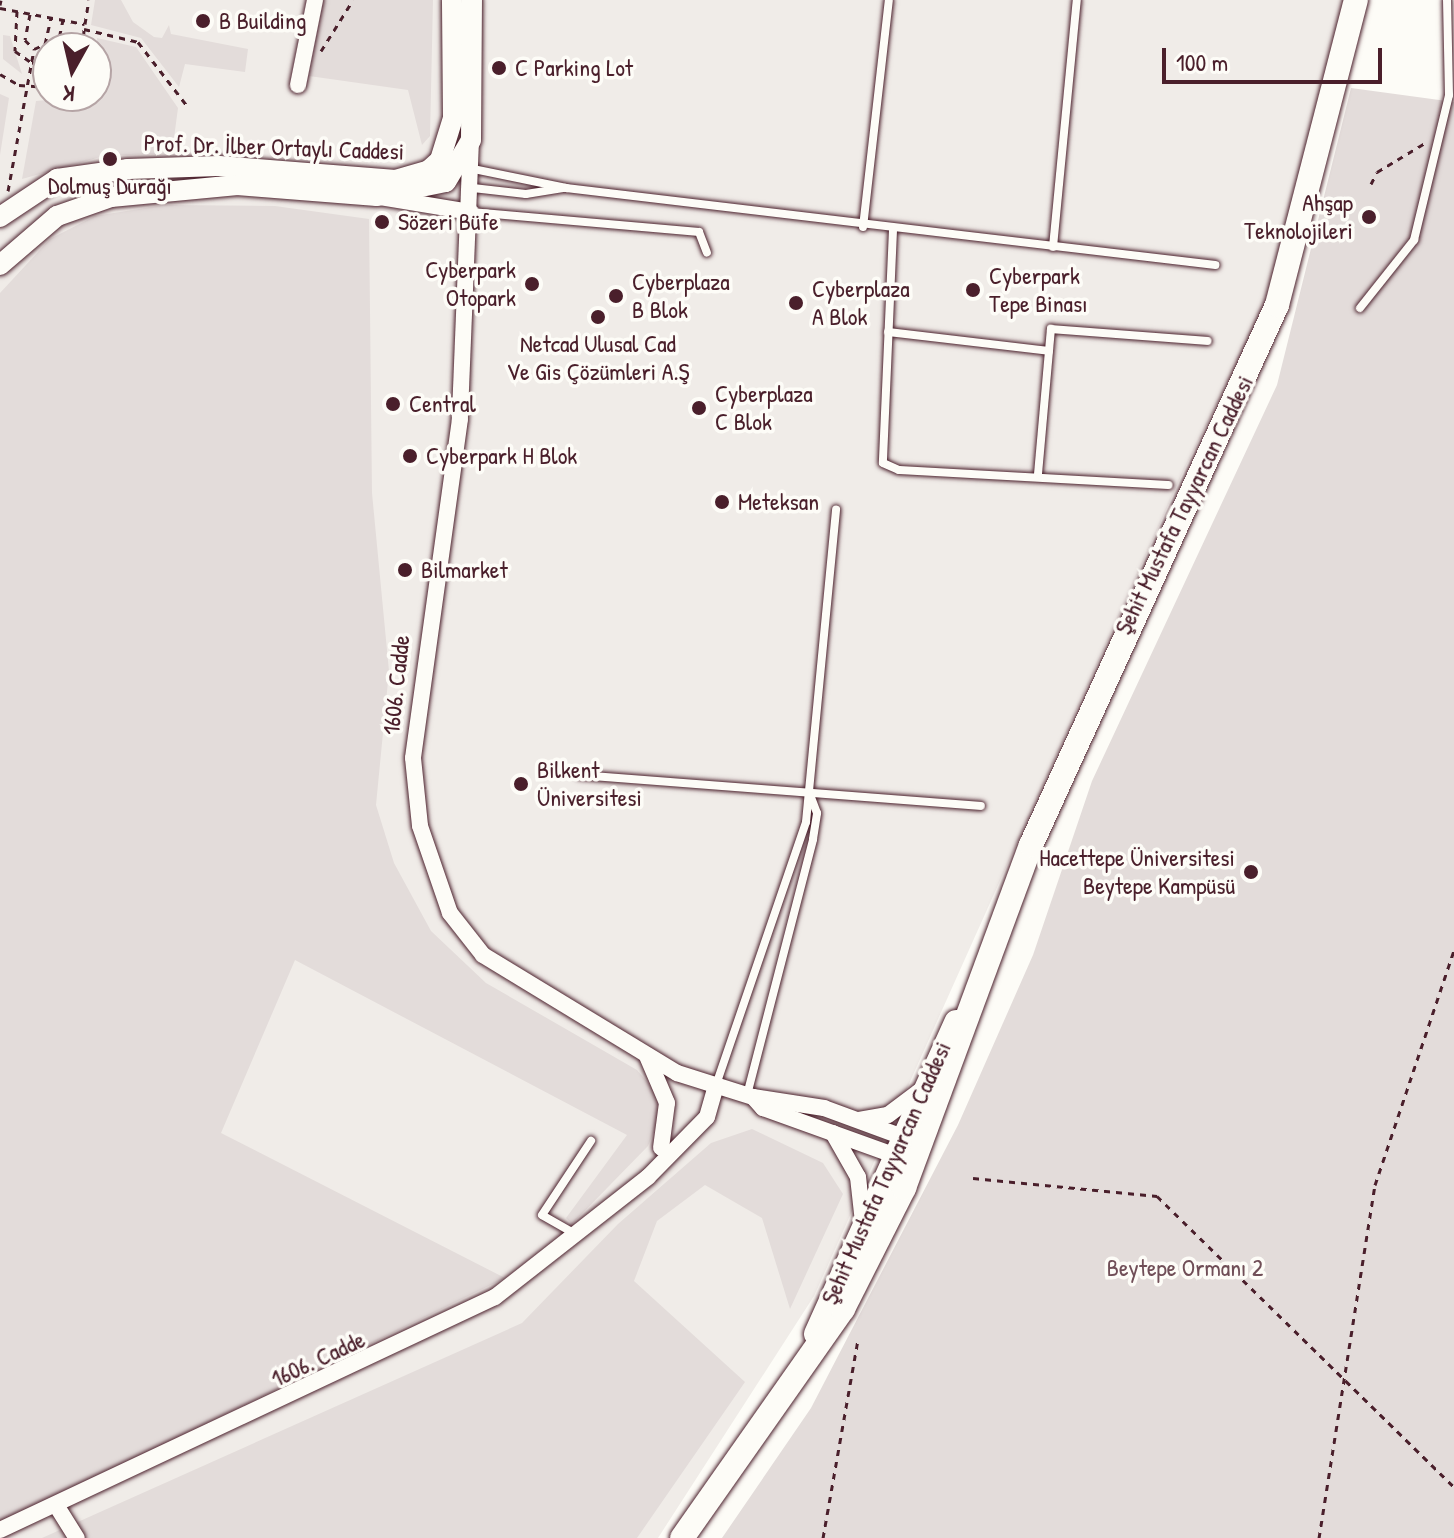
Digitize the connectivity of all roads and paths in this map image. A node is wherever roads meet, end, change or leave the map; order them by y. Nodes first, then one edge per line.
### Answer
1 (89, 0) edge
2 (315, 0) edge
3 (353, 0) edge
4 (452, 0) edge
5 (472, 0) edge
6 (889, 0) edge
7 (1077, 0) edge
8 (1356, 0) edge
9 (1447, 0) edge
10 (0, 4) edge
11 (17, 11) junction
12 (30, 14) junction
13 (51, 18) junction
14 (63, 20) junction
15 (84, 27) junction
16 (48, 32) edge
17 (60, 32) edge
18 (84, 32) edge
19 (32, 47) edge
20 (304, 52) junction
21 (32, 63) joint
22 (0, 74) edge
23 (298, 85) dead end
24 (27, 88) junction
25 (32, 88) edge
26 (188, 107) dead end
27 (1441, 132) junction
28 (471, 140) junction
29 (473, 169) junction
30 (1371, 184) dead end
31 (473, 188) junction
32 (566, 188) junction
33 (377, 196) junction
34 (471, 212) junction
35 (2, 216) edge
36 (863, 227) junction
37 (893, 230) junction
38 (1053, 247) junction
39 (707, 253) dead end
40 (0, 265) edge
41 (1215, 265) dead end
42 (1360, 308) dead end
43 (888, 332) junction
44 (1208, 341) dead end
45 (1049, 351) junction
46 (1038, 474) junction
47 (1169, 485) dead end
48 (836, 509) dead end
49 (580, 775) dead end
50 (809, 795) junction
51 (981, 806) dead end
52 (1454, 950) edge
53 (972, 996) junction
54 (647, 1056) junction
55 (716, 1085) junction
56 (920, 1091) junction
57 (750, 1096) junction
58 (709, 1103) junction
59 (859, 1120) junction
60 (832, 1131) junction
61 (591, 1141) dead end
62 (661, 1148) junction
63 (909, 1150) junction
64 (973, 1178) dead end
65 (630, 1189) junction
66 (863, 1229) junction
67 (577, 1235) junction
68 (858, 1339) dead end
69 (809, 1355) junction
70 (1346, 1384) junction
71 (1454, 1487) edge
72 (56, 1505) junction
73 (0, 1530) edge
74 (77, 1538) edge
75 (682, 1538) edge
76 (823, 1538) edge
77 (1319, 1538) edge

1 - 15 path
2 - 20 street
3 - 20 path
4 - 35 street, Prof. Dr. İlber Ortaylı Caddesi
5 - 28 street
6 - 36 lane
7 - 38 lane
8 - 53 main road, Şehit Mustafa Tayyarcan Caddesi
9 - 27 lane
10 - 11 path
11 - 12 path
11 - 21 path
12 - 13 path
12 - 19 path
13 - 14 path
13 - 16 path
14 - 15 path
14 - 17 path
15 - 18 path
15 - 26 path
20 - 23 street
21 - 24 path
22 - 24 path
24 - 25 path
24 - 35 path
27 - 30 path
27 - 42 lane
28 - 29 street, 1606. Cadde
28 - 33 street, Prof. Dr. İlber Ortaylı Caddesi
29 - 31 street, 1606. Cadde
29 - 32 lane
31 - 32 lane
31 - 34 street, 1606. Cadde
32 - 36 lane
33 - 34 street
33 - 40 street, Prof. Dr. İlber Ortaylı Caddesi
34 - 39 lane
34 - 54 street, 1606. Cadde
36 - 37 lane
37 - 38 lane
37 - 43 lane
38 - 41 lane
43 - 45 lane
43 - 46 lane
44 - 45 lane
45 - 46 lane
46 - 47 lane
48 - 50 lane
49 - 50 lane
50 - 51 lane
50 - 55 lane
50 - 57 lane
52 - 70 path
53 - 56 main road, Şehit Mustafa Tayyarcan Caddesi
53 - 63 main road, Şehit Mustafa Tayyarcan Caddesi
54 - 55 street, 1606. Cadde
54 - 62 street, 1606. Cadde
55 - 57 street
55 - 58 street, 1606. Cadde
56 - 59 street
56 - 63 main road, Şehit Mustafa Tayyarcan Caddesi
57 - 59 street
57 - 60 street
58 - 62 street, 1606. Cadde
58 - 65 street, 1606. Cadde
59 - 63 street
60 - 63 street
60 - 66 street
61 - 67 lane
62 - 65 street, 1606. Cadde
63 - 66 main road, Şehit Mustafa Tayyarcan Caddesi
63 - 69 main road, Şehit Mustafa Tayyarcan Caddesi
64 - 70 path
65 - 67 street, 1606. Cadde
66 - 69 main road, Şehit Mustafa Tayyarcan Caddesi
67 - 72 street, 1606. Cadde
68 - 76 path
69 - 75 main road, Şehit Mustafa Tayyarcan Caddesi
70 - 71 path
70 - 77 path
72 - 73 street, 1606. Cadde
72 - 74 street

